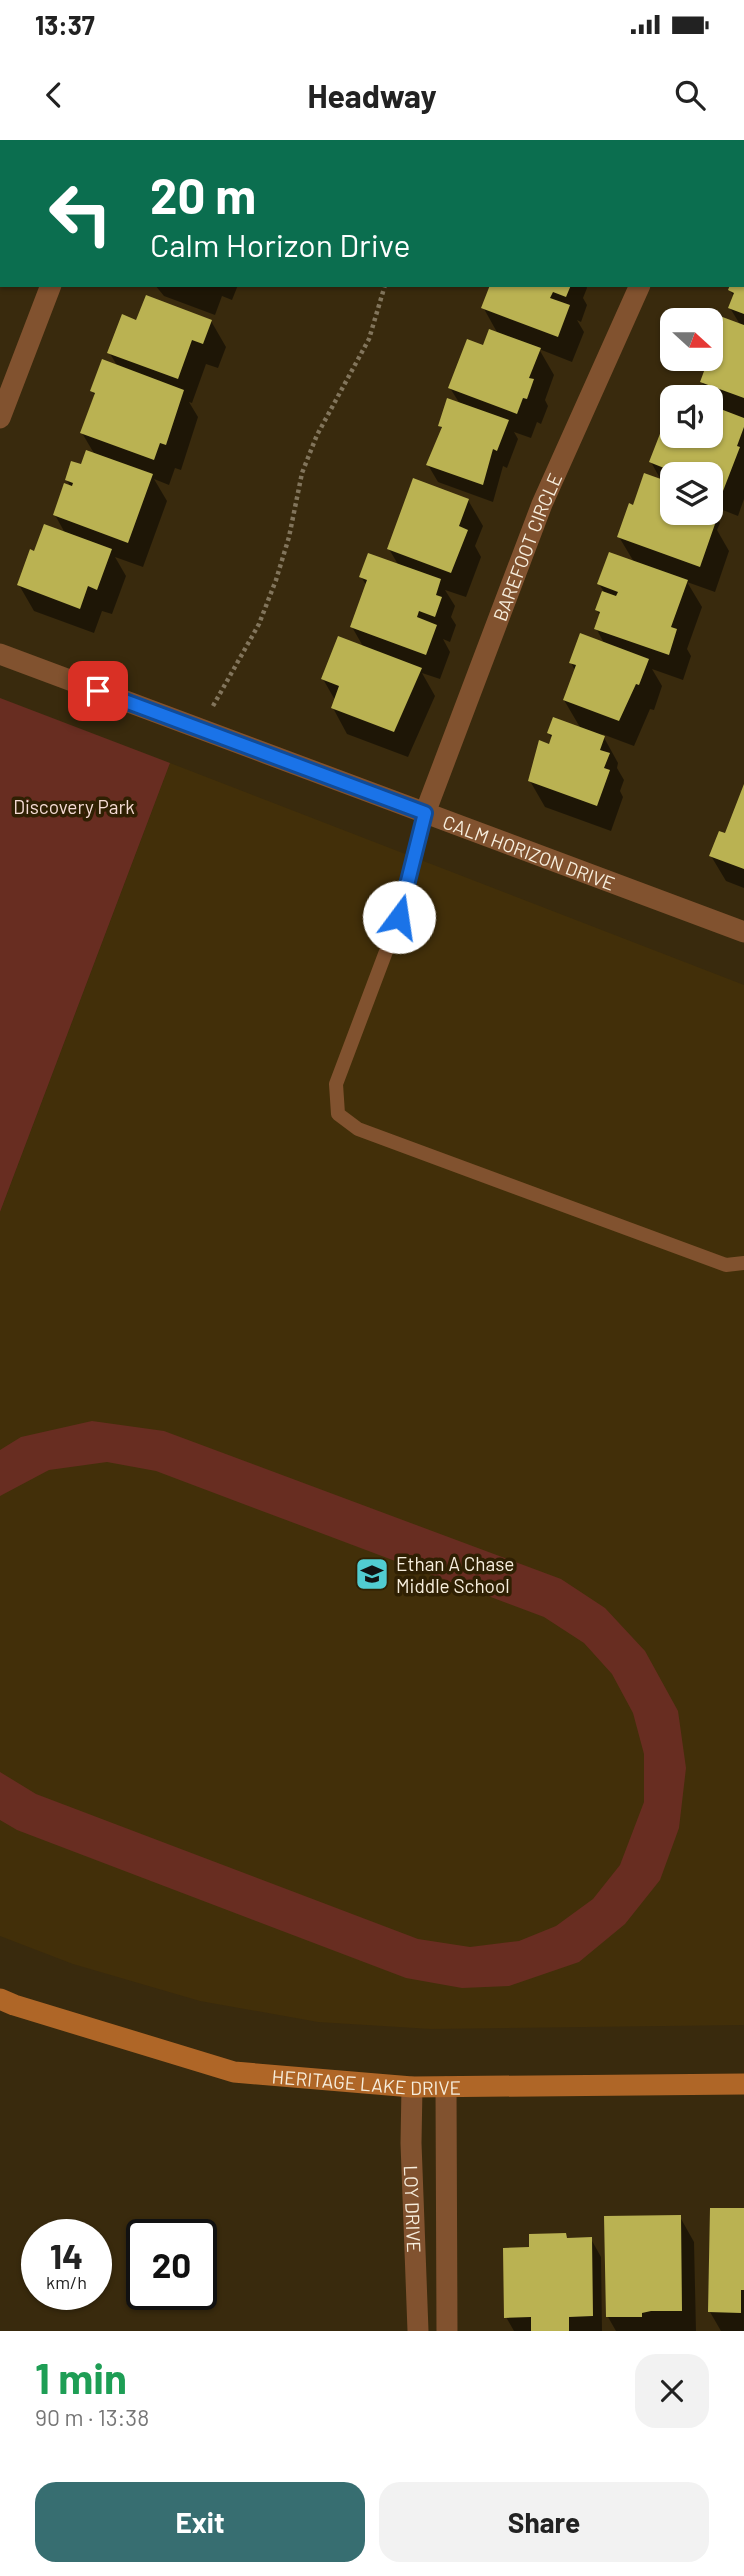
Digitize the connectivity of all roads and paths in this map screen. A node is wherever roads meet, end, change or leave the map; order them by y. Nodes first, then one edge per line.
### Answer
1 (50, 287) edge
2 (384, 287) edge
3 (639, 287) edge
4 (0, 418) edge
5 (0, 654) edge
6 (199, 728) junction
7 (425, 813) junction
8 (744, 932) edge
9 (744, 1263) edge
10 (0, 1998) edge
11 (744, 2084) edge
12 (446, 2087) junction
13 (412, 2088) junction
14 (418, 2331) edge
15 (447, 2331) edge

1 - 4 street
2 - 6 path
3 - 7 street, BAREFOOT CIRCLE
5 - 6 street, CALM HORIZON DRIVE
6 - 7 street, CALM HORIZON DRIVE
7 - 8 street, CALM HORIZON DRIVE
7 - 9 lane
10 - 13 street, HERITAGE LAKE DRIVE
11 - 12 street, HERITAGE LAKE DRIVE
12 - 13 street, HERITAGE LAKE DRIVE
12 - 15 street, LOY DRIVE
13 - 14 street, LOY DRIVE

